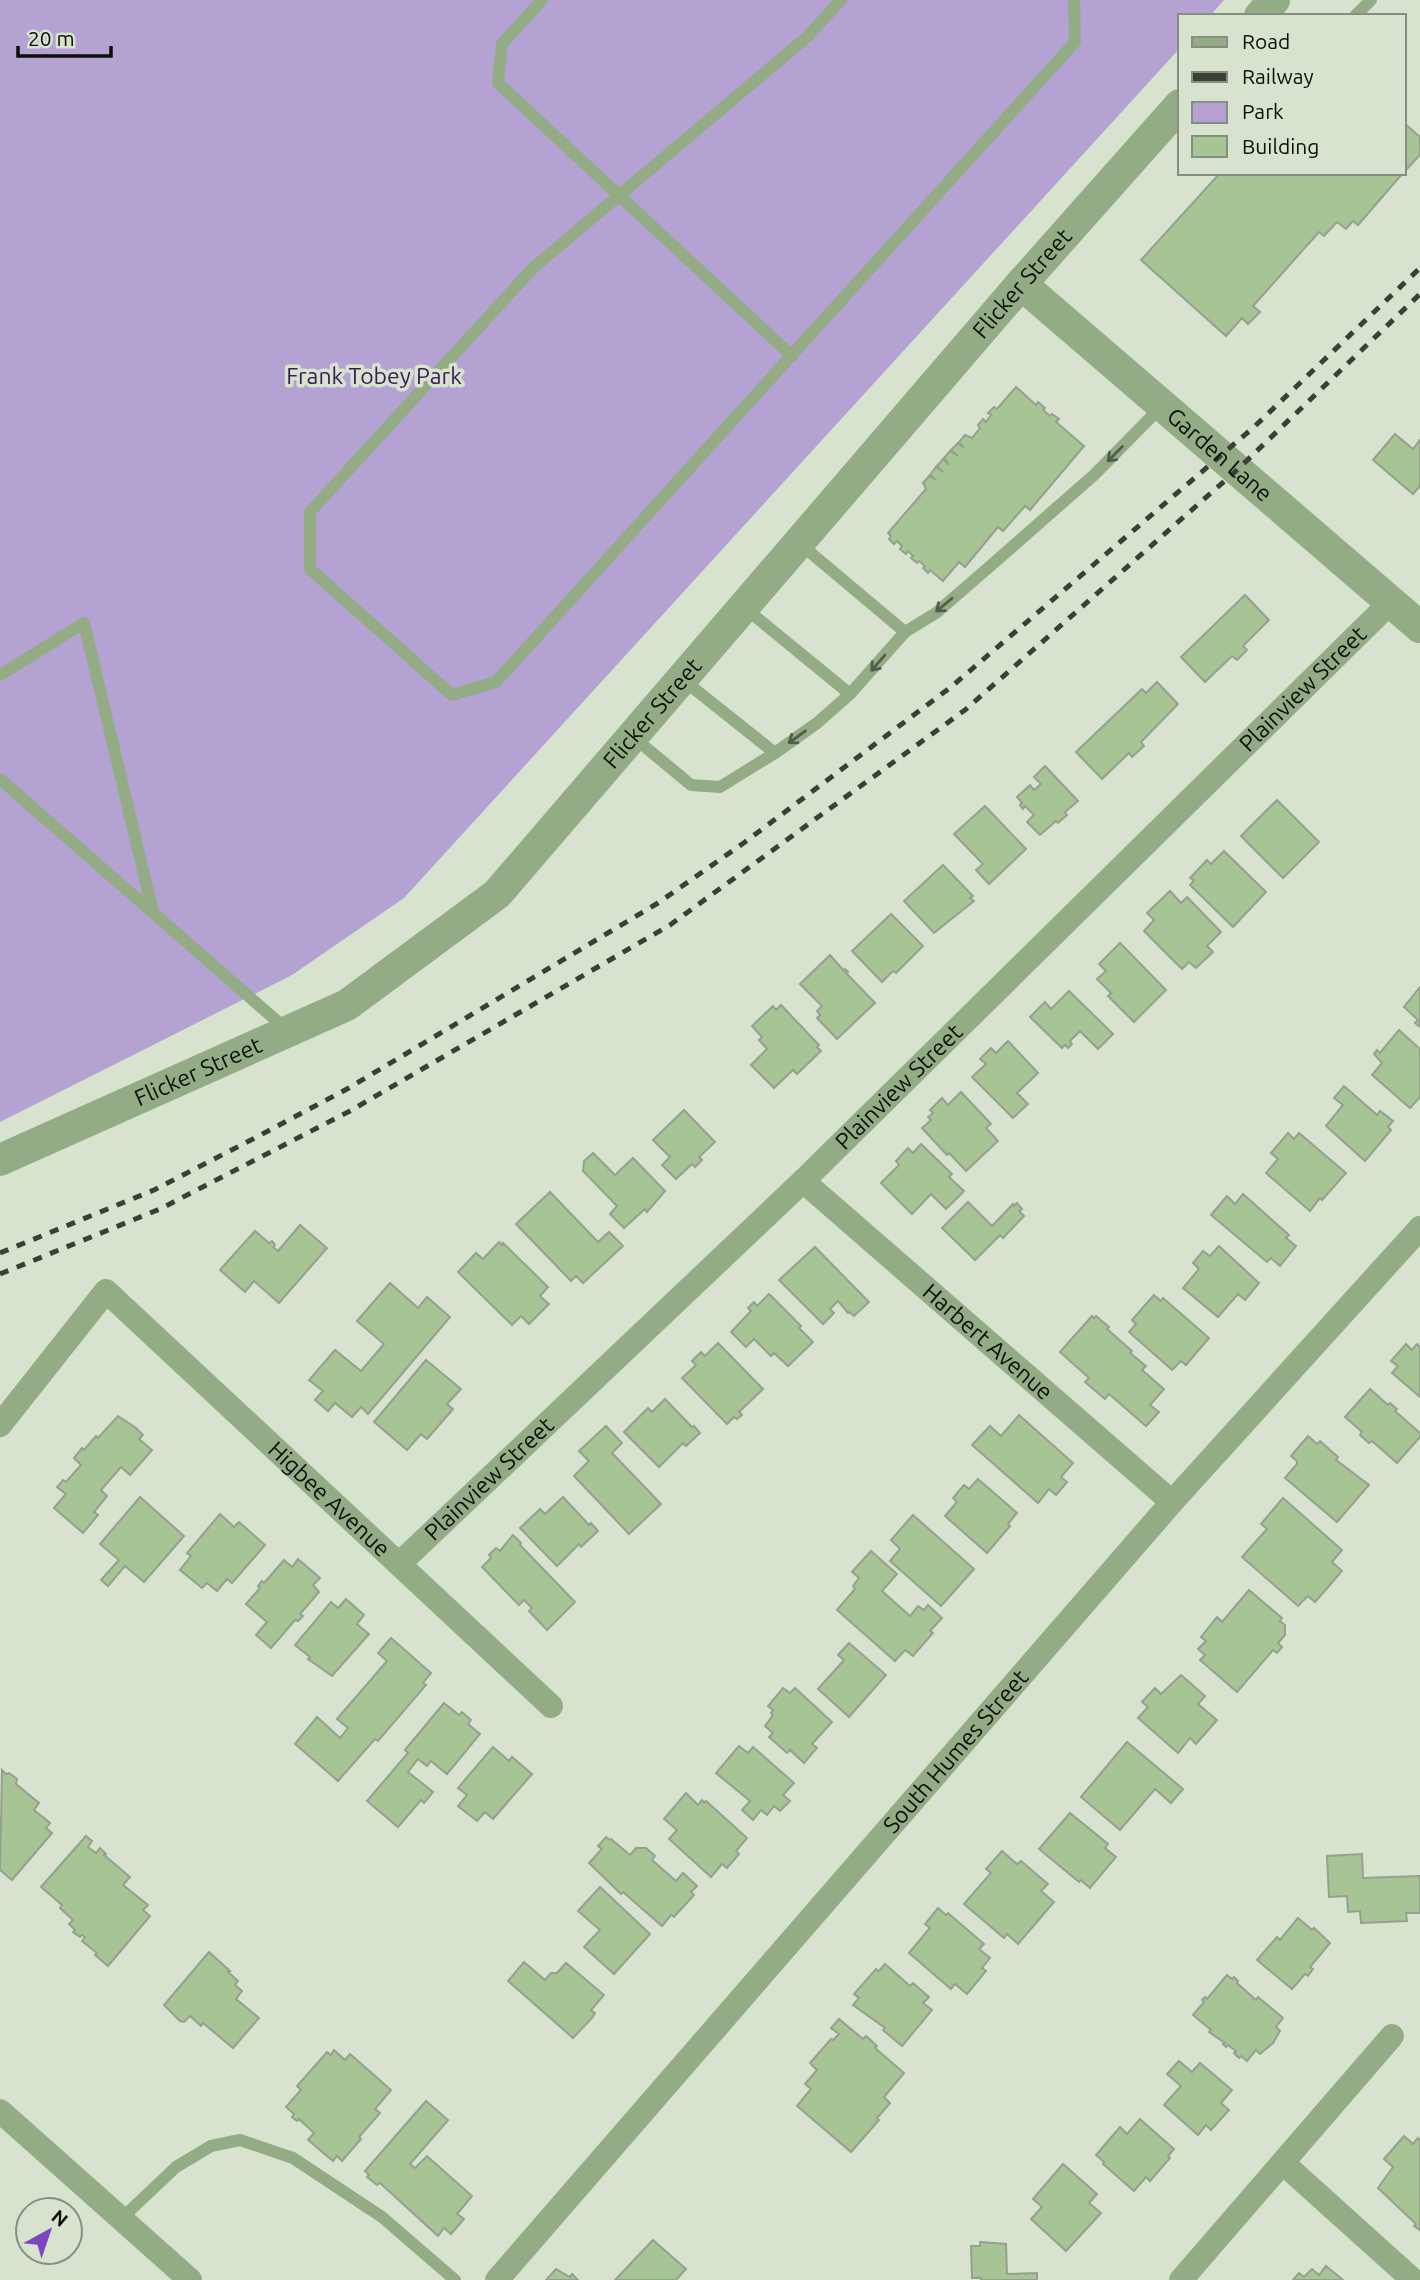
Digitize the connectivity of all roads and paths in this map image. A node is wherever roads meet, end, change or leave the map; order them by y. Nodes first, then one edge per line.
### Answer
1 (542, 0) edge
2 (841, 0) edge
3 (1073, 0) edge
4 (1371, 0) edge
5 (1356, 14) edge
6 (1178, 107) edge
7 (620, 195) junction
8 (1021, 284) junction
9 (792, 356) junction
10 (1163, 406) junction
11 (799, 542) junction
12 (1391, 602) junction
13 (744, 607) junction
14 (1420, 627) edge
15 (905, 632) junction
16 (0, 675) edge
17 (682, 679) junction
18 (850, 694) junction
19 (632, 736) junction
20 (775, 754) junction
21 (0, 779) edge
22 (153, 912) junction
23 (289, 1031) junction
24 (0, 1160) edge
25 (803, 1181) junction
26 (1420, 1228) edge
27 (0, 1425) edge
28 (1172, 1502) junction
29 (399, 1564) junction
30 (551, 1706) dead end
31 (1392, 2036) dead end
32 (0, 2111) edge
33 (1283, 2163) junction
34 (121, 2219) junction
35 (190, 2280) edge
36 (455, 2280) edge
37 (497, 2280) edge
38 (1181, 2280) edge
39 (1413, 2280) edge

1 - 7 lane
2 - 7 lane
3 - 9 lane
4 - 5 lane
6 - 8 street, Flicker Street
7 - 9 lane
7 - 9 lane
8 - 10 street, Garden Lane
8 - 11 street, Flicker Street
10 - 12 street, Garden Lane
10 -> 15 lane
11 - 13 street, Flicker Street
11 - 15 lane
12 - 14 street, Garden Lane
12 - 25 street, Plainview Street
13 - 17 street, Flicker Street
13 - 18 lane
15 -> 18 lane
16 - 22 lane
17 - 19 street, Flicker Street
17 - 20 lane
18 -> 20 lane
19 - 20 lane
19 - 23 street, Flicker Street
21 - 22 lane
22 - 23 lane
23 - 24 street, Flicker Street
25 - 28 street, Harbert Avenue
25 - 29 street, Plainview Street
26 - 28 street, South Humes Street
27 - 29 street, Higbee Avenue
28 - 37 street, South Humes Street
29 - 30 street, Higbee Avenue
31 - 33 street
32 - 34 street
33 - 38 street
33 - 39 street
34 - 35 street
34 - 36 lane

